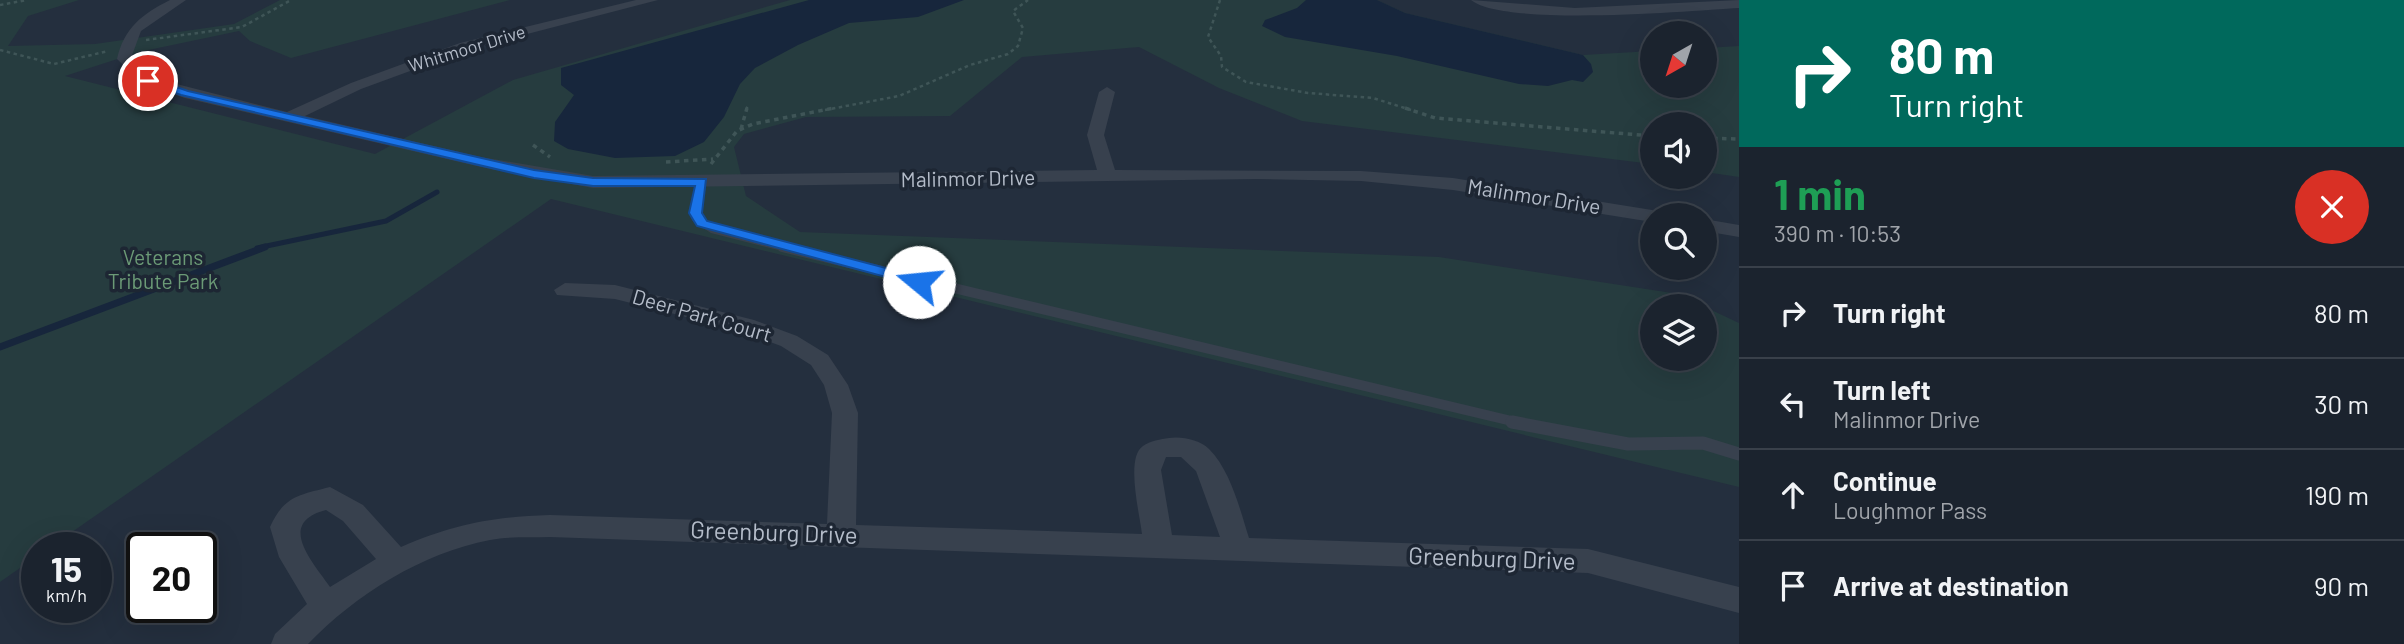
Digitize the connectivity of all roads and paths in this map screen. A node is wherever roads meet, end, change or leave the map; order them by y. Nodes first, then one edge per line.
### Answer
1 (27, 0) edge
2 (180, 0) edge
3 (291, 0) edge
4 (652, 0) edge
5 (1028, 0) edge
6 (1220, 0) edge
7 (1477, 0) edge
8 (1607, 0) edge
9 (1739, 4) edge
10 (0, 5) edge
11 (1626, 9) junction
12 (126, 46) junction
13 (0, 51) edge
14 (1107, 92) dead end
15 (748, 105) dead end
16 (289, 117) junction
17 (741, 130) junction
18 (1640, 135) edge
19 (1717, 138) edge
20 (1739, 139) edge
21 (533, 145) dead end
22 (540, 159) dead end
23 (714, 159) junction
24 (663, 162) dead end
25 (1110, 178) junction
26 (702, 182) junction
27 (1640, 214) edge
28 (1717, 227) edge
29 (1739, 231) edge
30 (565, 290) dead end
31 (1739, 454) edge
32 (841, 536) junction
33 (1159, 548) junction
34 (1239, 551) junction
35 (394, 561) junction
36 (1739, 600) edge
37 (327, 608) junction
38 (287, 644) edge

1 - 10 path
2 - 12 street
3 - 12 path
4 - 16 street, Whitmoor Drive
5 - 17 path
6 - 18 path
7 - 11 street
8 - 11 street
9 - 11 street
12 - 13 path
12 - 16 street
14 - 25 street
15 - 17 path
16 - 26 street, Malinmor Drive
17 - 23 path
19 - 20 path
21 - 22 path
23 - 24 path
23 - 26 path
25 - 26 street, Malinmor Drive
25 - 27 street, Malinmor Drive
26 - 31 lane
28 - 29 street
30 - 32 street, Deer Park Court
32 - 33 street, Greenburg Drive
32 - 35 street, Greenburg Drive
33 - 34 street, Greenburg Drive
33 - 34 street
34 - 36 street, Greenburg Drive
35 - 37 street, Greenburg Drive
35 - 37 street
37 - 38 street, Greenburg Drive

